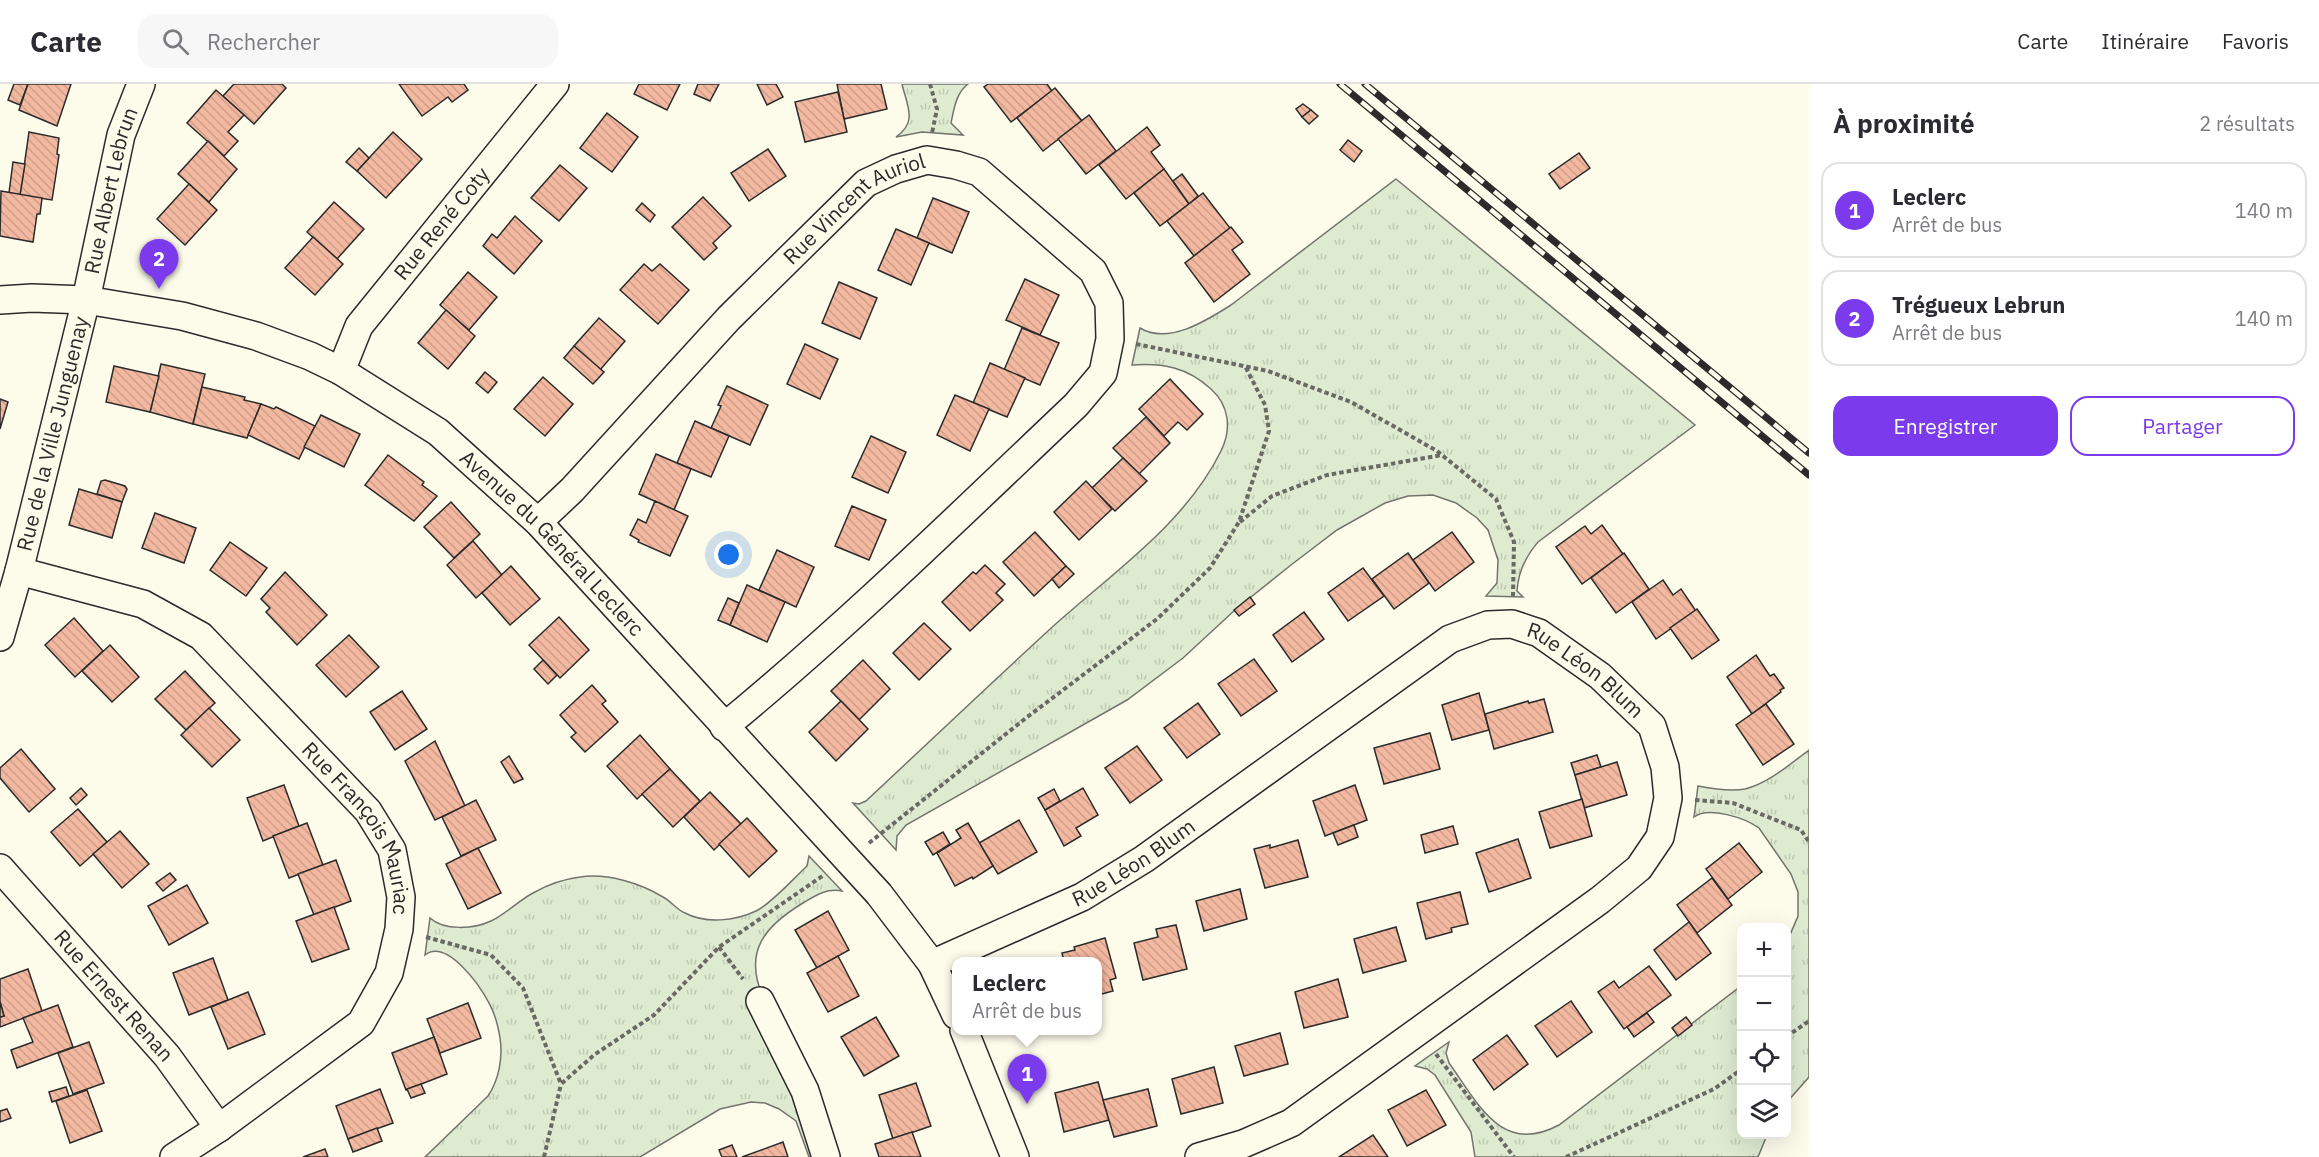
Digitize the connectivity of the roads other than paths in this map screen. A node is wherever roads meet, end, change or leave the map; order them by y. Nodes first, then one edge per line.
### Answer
1 (141, 84) edge
2 (555, 84) edge
3 (0, 300) edge
4 (86, 300) junction
5 (341, 371) junction
6 (538, 522) junction
7 (19, 571) junction
8 (0, 637) edge
9 (724, 727) junction
10 (0, 868) edge
11 (932, 964) junction
12 (760, 1001) road end
13 (952, 1005) edge
14 (966, 1035) edge
15 (219, 1128) junction
16 (174, 1157) edge
17 (826, 1157) edge
18 (1015, 1157) edge
19 (1200, 1157) edge

1 - 4 street, Rue Albert Lebrun
2 - 5 street, Rue René Coty
3 - 4 street, Avenue du Général Leclerc
4 - 5 street, Avenue du Général Leclerc
4 - 7 street, Rue de la Ville Junguenay
5 - 6 street, Avenue du Général Leclerc
6 - 9 street, Avenue du Général Leclerc
6 - 9 street, Rue Vincent Auriol
7 - 8 street, Rue de la Ville Junguenay
7 - 15 street, Rue François Mauriac
9 - 11 street, Avenue du Général Leclerc
10 - 15 street, Rue Ernest Renan
11 - 13 street, Avenue du Général Leclerc
11 - 19 street, Rue Léon Blum
12 - 17 street
14 - 18 street
15 - 16 street, Rue François Mauriac

